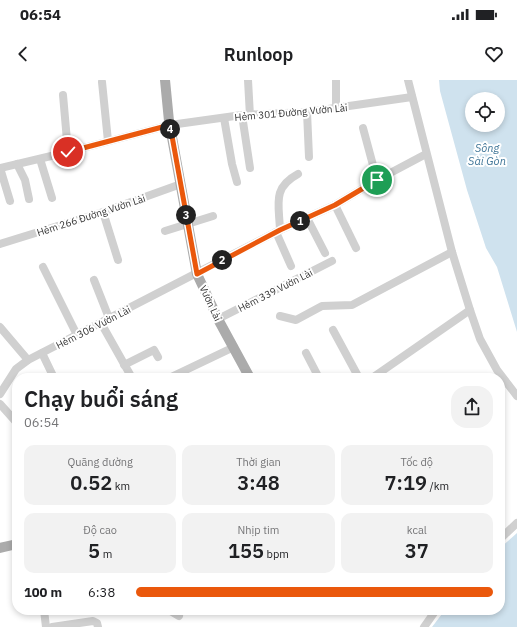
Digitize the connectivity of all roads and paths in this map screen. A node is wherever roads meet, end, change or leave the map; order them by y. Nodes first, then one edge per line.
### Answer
1 (165, 80) edge
2 (248, 80) edge
3 (336, 80) edge
4 (408, 80) edge
5 (102, 82) dead end
6 (62, 95) dead end
7 (412, 97) junction
8 (336, 108) junction
9 (307, 112) junction
10 (242, 115) junction
11 (250, 116) junction
12 (224, 118) junction
13 (170, 125) junction
14 (363, 128) dead end
15 (108, 141) junction
16 (68, 152) junction
17 (426, 154) junction
18 (309, 157) dead end
19 (40, 159) junction
20 (17, 164) junction
21 (0, 168) edge
22 (250, 168) dead end
23 (298, 174) dead end
24 (377, 180) junction
25 (237, 182) dead end
26 (181, 184) junction
27 (52, 198) dead end
28 (29, 199) dead end
29 (10, 201) dead end
30 (335, 205) junction
31 (104, 212) junction
32 (213, 216) dead end
33 (307, 218) junction
34 (188, 225) junction
35 (165, 231) dead end
36 (278, 231) junction
37 (0, 244) edge
38 (356, 248) dead end
39 (452, 252) junction
40 (325, 253) dead end
41 (118, 260) dead end
42 (332, 261) dead end
43 (291, 266) dead end
44 (43, 267) dead end
45 (197, 274) junction
46 (94, 280) dead end
47 (470, 310) junction
48 (280, 316) dead end
49 (109, 318) junction
50 (218, 319) junction
51 (101, 323) junction
52 (0, 327) edge
53 (333, 330) dead end
54 (77, 335) junction
55 (234, 347) junction
56 (42, 353) junction
57 (306, 353) dead end
58 (158, 357) dead end
59 (28, 360) junction
60 (124, 365) junction
61 (13, 373) edge
62 (52, 373) edge
63 (129, 373) edge
64 (179, 373) edge
65 (247, 373) edge
66 (316, 373) edge
67 (356, 373) edge
68 (380, 373) edge
69 (499, 373) edge
70 (12, 375) edge
71 (505, 380) edge
72 (0, 394) edge
73 (517, 396) edge
74 (0, 404) edge
75 (12, 417) edge
76 (517, 523) edge
77 (505, 534) edge
78 (12, 545) edge
79 (0, 548) edge
80 (45, 615) edge
81 (432, 615) edge
82 (68, 626) edge
83 (46, 627) edge
84 (52, 627) edge
85 (98, 627) edge
86 (424, 627) edge

1 - 13 main road, Vườn Lài
2 - 11 street
3 - 8 street
4 - 7 street
5 - 15 street
6 - 16 street
7 - 8 street, Hẻm 301 Đường Vườn Lài
7 - 17 street
8 - 9 street, Hẻm 301 Đường Vườn Lài
9 - 11 street, Hẻm 301 Đường Vườn Lài
9 - 18 street
10 - 11 street, Hẻm 301 Đường Vườn Lài
10 - 12 street, Hẻm 301 Đường Vườn Lài
10 - 22 street
12 - 13 street, Hẻm 301 Đường Vườn Lài
12 - 25 street
13 - 15 street, Hẻm 301 Đường Vườn Lài
13 - 26 main road, Vườn Lài
14 - 24 street
15 - 16 street, Hẻm 301 Đường Vườn Lài
16 - 19 street, Hẻm 301 Đường Vườn Lài
17 - 24 street, Hẻm 306 Vườn Lài
17 - 39 street
19 - 20 street, Hẻm 301 Đường Vườn Lài
19 - 27 street
20 - 21 street, Hẻm 301 Đường Vườn Lài
20 - 28 street
21 - 29 street
23 - 36 street
24 - 30 street, Hẻm 306 Vườn Lài
26 - 31 street, Hẻm 266 Đường Vườn Lài
26 - 34 main road, Vườn Lài
30 - 33 street, Hẻm 306 Vườn Lài
30 - 38 street
31 - 37 street, Hẻm 266 Đường Vườn Lài
31 - 41 street
32 - 34 street
33 - 36 street, Hẻm 306 Vườn Lài
33 - 40 street
34 - 35 street
34 - 45 main road, Vườn Lài
36 - 43 street
36 - 45 street, Hẻm 306 Vườn Lài
39 - 47 street
39 - 48 street
42 - 50 street, Hẻm 339 Vườn Lài
44 - 54 street
45 - 49 street, Hẻm 306 Vườn Lài
45 - 50 main road, Vườn Lài
46 - 49 street
47 - 68 street
47 - 69 street
49 - 51 street, Hẻm 306 Vườn Lài
50 - 55 main road, Vườn Lài
51 - 54 street, Hẻm 306 Vườn Lài
51 - 60 street
52 - 59 street
53 - 67 street
54 - 56 street, Hẻm 306 Vườn Lài
55 - 64 street
55 - 65 main road, Vườn Lài
56 - 59 street, Hẻm 306 Vườn Lài
56 - 62 street
57 - 66 street
58 - 60 street
59 - 61 street, Hẻm 306 Vườn Lài
60 - 63 street
70 - 72 street, Hẻm 306 Vườn Lài
71 - 73 street
74 - 75 street
76 - 77 street
78 - 79 main road
80 - 83 street
81 - 86 street
82 - 84 street
82 - 85 street

